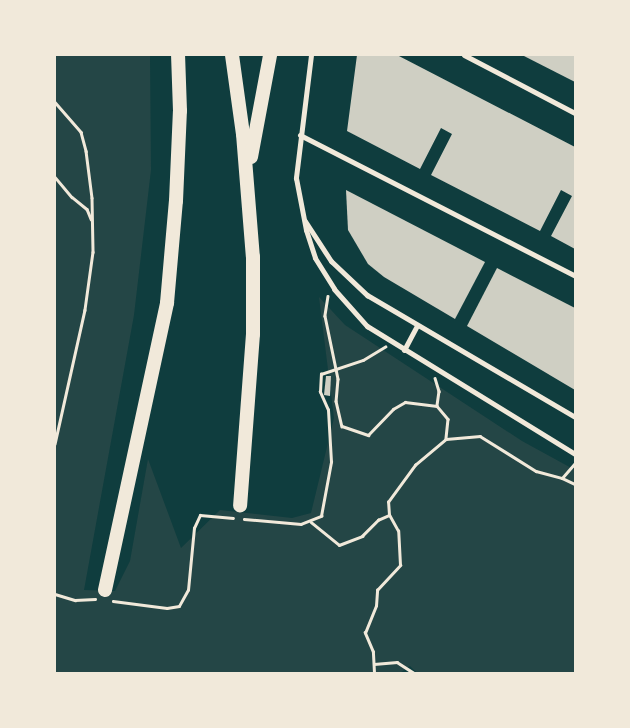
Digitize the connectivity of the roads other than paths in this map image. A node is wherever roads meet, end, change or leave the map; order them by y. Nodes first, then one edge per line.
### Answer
1 (178, 55) edge
2 (232, 55) edge
3 (270, 55) edge
4 (311, 55) edge
5 (464, 55) edge
6 (575, 112) edge
7 (300, 135) junction
8 (248, 180) junction
9 (302, 216) junction
10 (575, 276) edge
11 (417, 326) junction
12 (404, 350) junction
13 (575, 417) edge
14 (575, 454) edge
15 (240, 506) dead end
16 (105, 590) dead end

1 - 16 highway
2 - 8 highway
3 - 8 highway
4 - 7 street
5 - 6 street
7 - 9 street
7 - 10 street
8 - 15 highway
9 - 11 street
9 - 12 street
11 - 12 street
11 - 13 street
12 - 14 street

